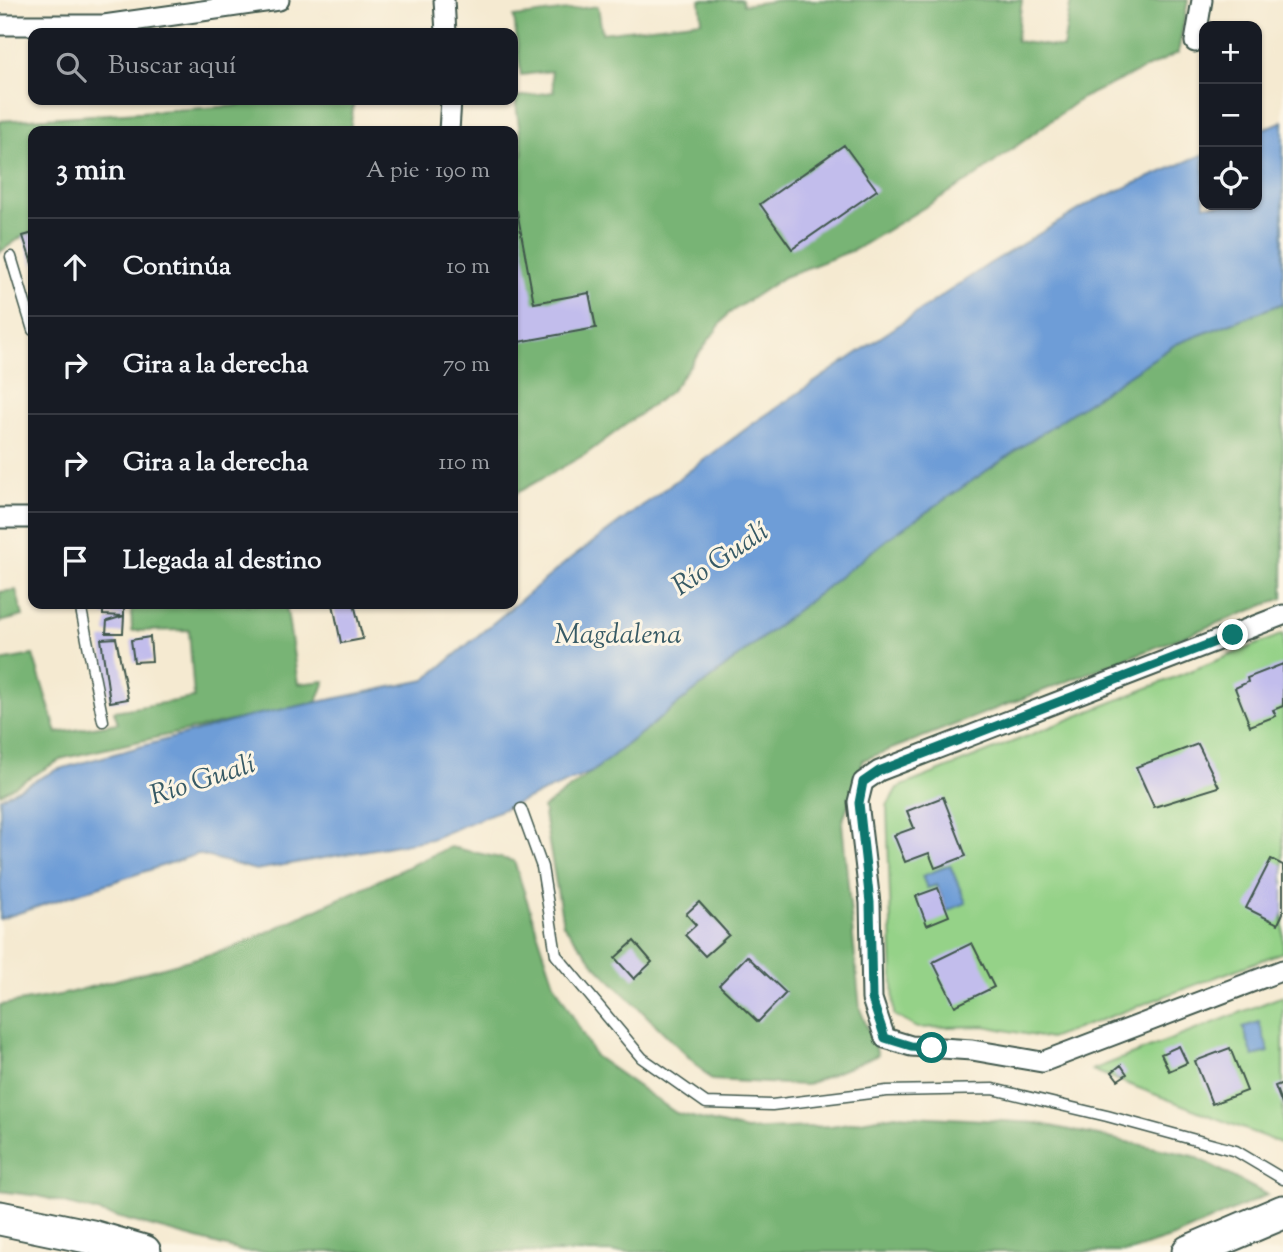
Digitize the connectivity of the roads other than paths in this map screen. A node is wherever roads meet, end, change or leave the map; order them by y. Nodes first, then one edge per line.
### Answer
1 (279, 0) edge
2 (444, 0) edge
3 (1202, 0) edge
4 (0, 25) edge
5 (446, 28) edge
6 (1195, 41) dead end
7 (451, 105) edge
8 (449, 126) edge
9 (11, 257) dead end
10 (28, 313) edge
11 (0, 518) edge
12 (28, 518) edge
13 (81, 609) edge
14 (1283, 615) edge
15 (103, 721) dead end
16 (521, 809) dead end
17 (1283, 970) edge
18 (1283, 1179) edge
19 (1283, 1212) edge
20 (0, 1218) edge
21 (144, 1252) edge
22 (1189, 1252) edge

1 - 4 street
2 - 5 street
3 - 6 street
7 - 8 street
9 - 10 lane
11 - 12 street
13 - 15 lane
14 - 17 street
16 - 18 lane
19 - 22 highway
20 - 21 highway

